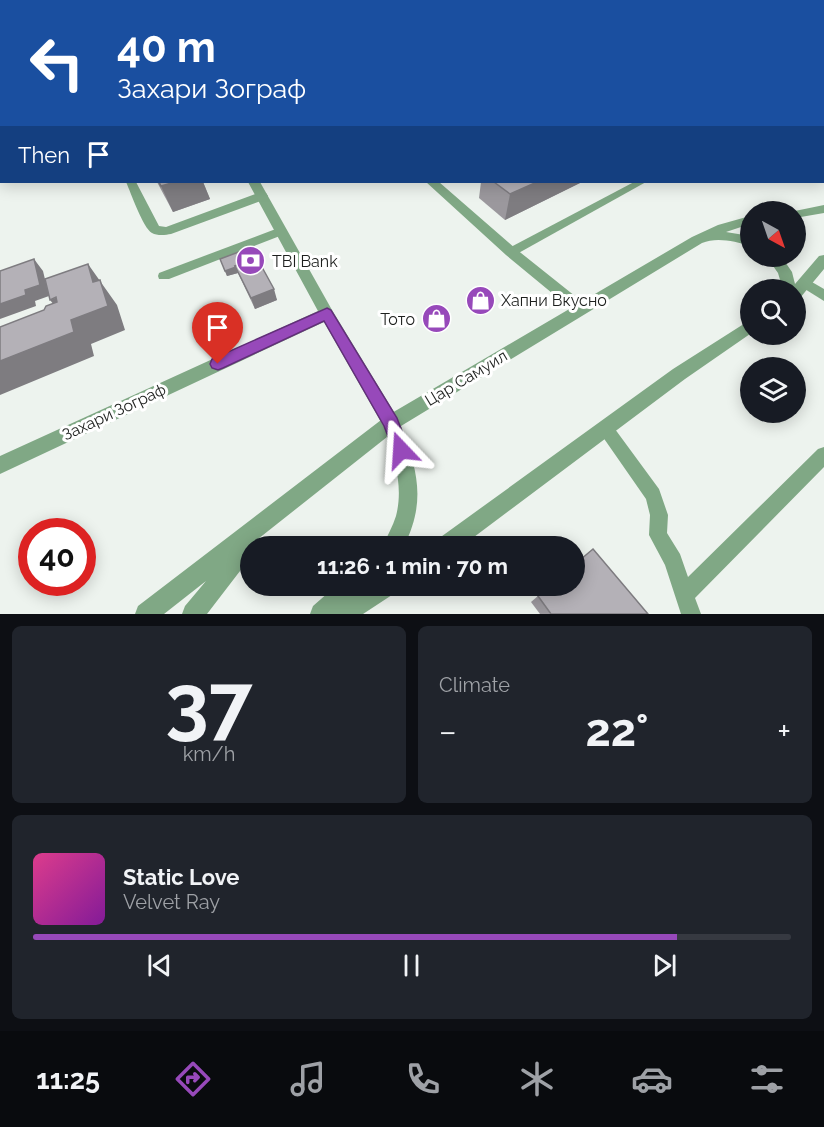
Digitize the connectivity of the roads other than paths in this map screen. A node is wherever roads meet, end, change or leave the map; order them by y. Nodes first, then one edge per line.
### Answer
1 (131, 183) edge
2 (255, 183) edge
3 (433, 183) edge
4 (639, 183) edge
5 (262, 196) junction
6 (824, 209) edge
7 (806, 212) edge
8 (740, 223) edge
9 (281, 231) junction
10 (740, 239) edge
11 (697, 240) junction
12 (511, 252) junction
13 (824, 260) edge
14 (164, 276) dead end
15 (806, 281) edge
16 (806, 290) edge
17 (824, 296) edge
18 (580, 308) junction
19 (327, 314) junction
20 (740, 333) edge
21 (392, 423) junction
22 (606, 430) junction
23 (824, 455) edge
24 (0, 465) edge
25 (266, 522) junction
26 (398, 536) edge
27 (459, 536) edge
28 (685, 594) junction
29 (341, 596) edge
30 (370, 596) edge
31 (146, 614) edge
32 (193, 614) edge
33 (321, 614) edge
34 (343, 614) edge
35 (691, 614) edge

1 - 5 lane
2 - 5 street
3 - 12 street
4 - 12 lane
5 - 9 street
6 - 7 street
8 - 11 street, Цар Самуил
9 - 14 lane
9 - 19 street
10 - 11 street
11 - 18 street, Цар Самуил
12 - 18 street
13 - 15 street
16 - 17 lane
18 - 21 street, Цар Самуил
19 - 21 street
19 - 24 street, Захари Зограф
20 - 22 street
21 - 25 street, Цар Самуил
21 - 26 street
22 - 27 street
22 - 28 lane
23 - 28 lane
25 - 31 street, Цар Самуил
25 - 32 street
28 - 35 lane
29 - 33 street
30 - 34 street

